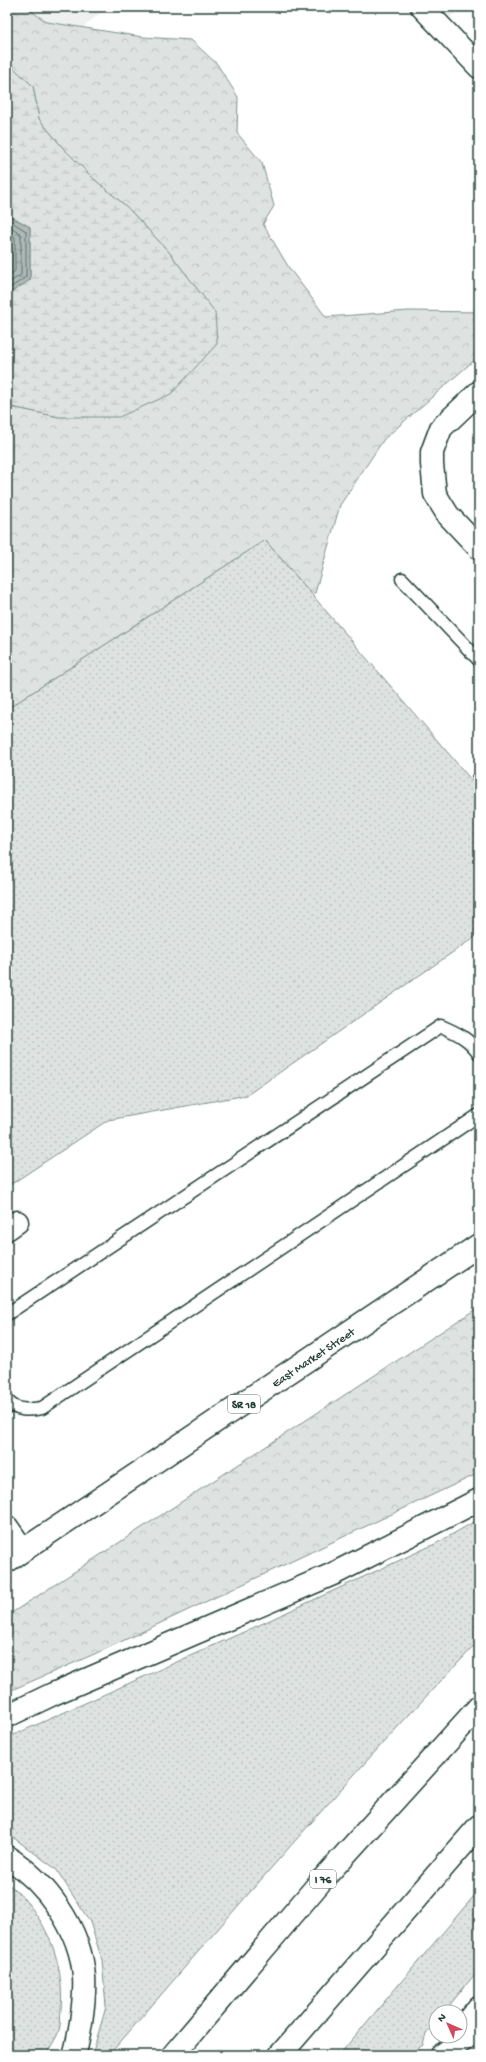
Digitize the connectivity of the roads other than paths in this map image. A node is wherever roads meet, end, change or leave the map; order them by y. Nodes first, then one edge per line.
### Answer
1 (422, 7) edge
2 (479, 67) edge
3 (479, 392) edge
4 (479, 548) edge
5 (402, 579) dead end
6 (479, 660) edge
7 (479, 1052) edge
8 (479, 1115) edge
9 (479, 1245) edge
10 (7, 1314) edge
11 (7, 1400) edge
12 (479, 1500) edge
13 (7, 1527) edge
14 (15, 1555) edge
15 (479, 1707) edge
16 (7, 1716) edge
17 (479, 1826) edge
18 (7, 1857) edge
19 (479, 2006) edge
20 (468, 2020) edge
21 (479, 2029) edge
22 (450, 2044) edge
23 (74, 2055) edge
24 (173, 2055) edge
25 (280, 2055) edge
26 (442, 2055) edge

1 - 2 main road
3 - 4 main road
5 - 6 lane
7 - 10 lane
8 - 11 lane
9 - 14 main road, East Market Street / SR 18
12 - 16 main road
13 - 14 main road
15 - 24 main road, I 76
17 - 25 main road
18 - 23 main road
19 - 20 main road
21 - 26 main road
22 - 26 main road

